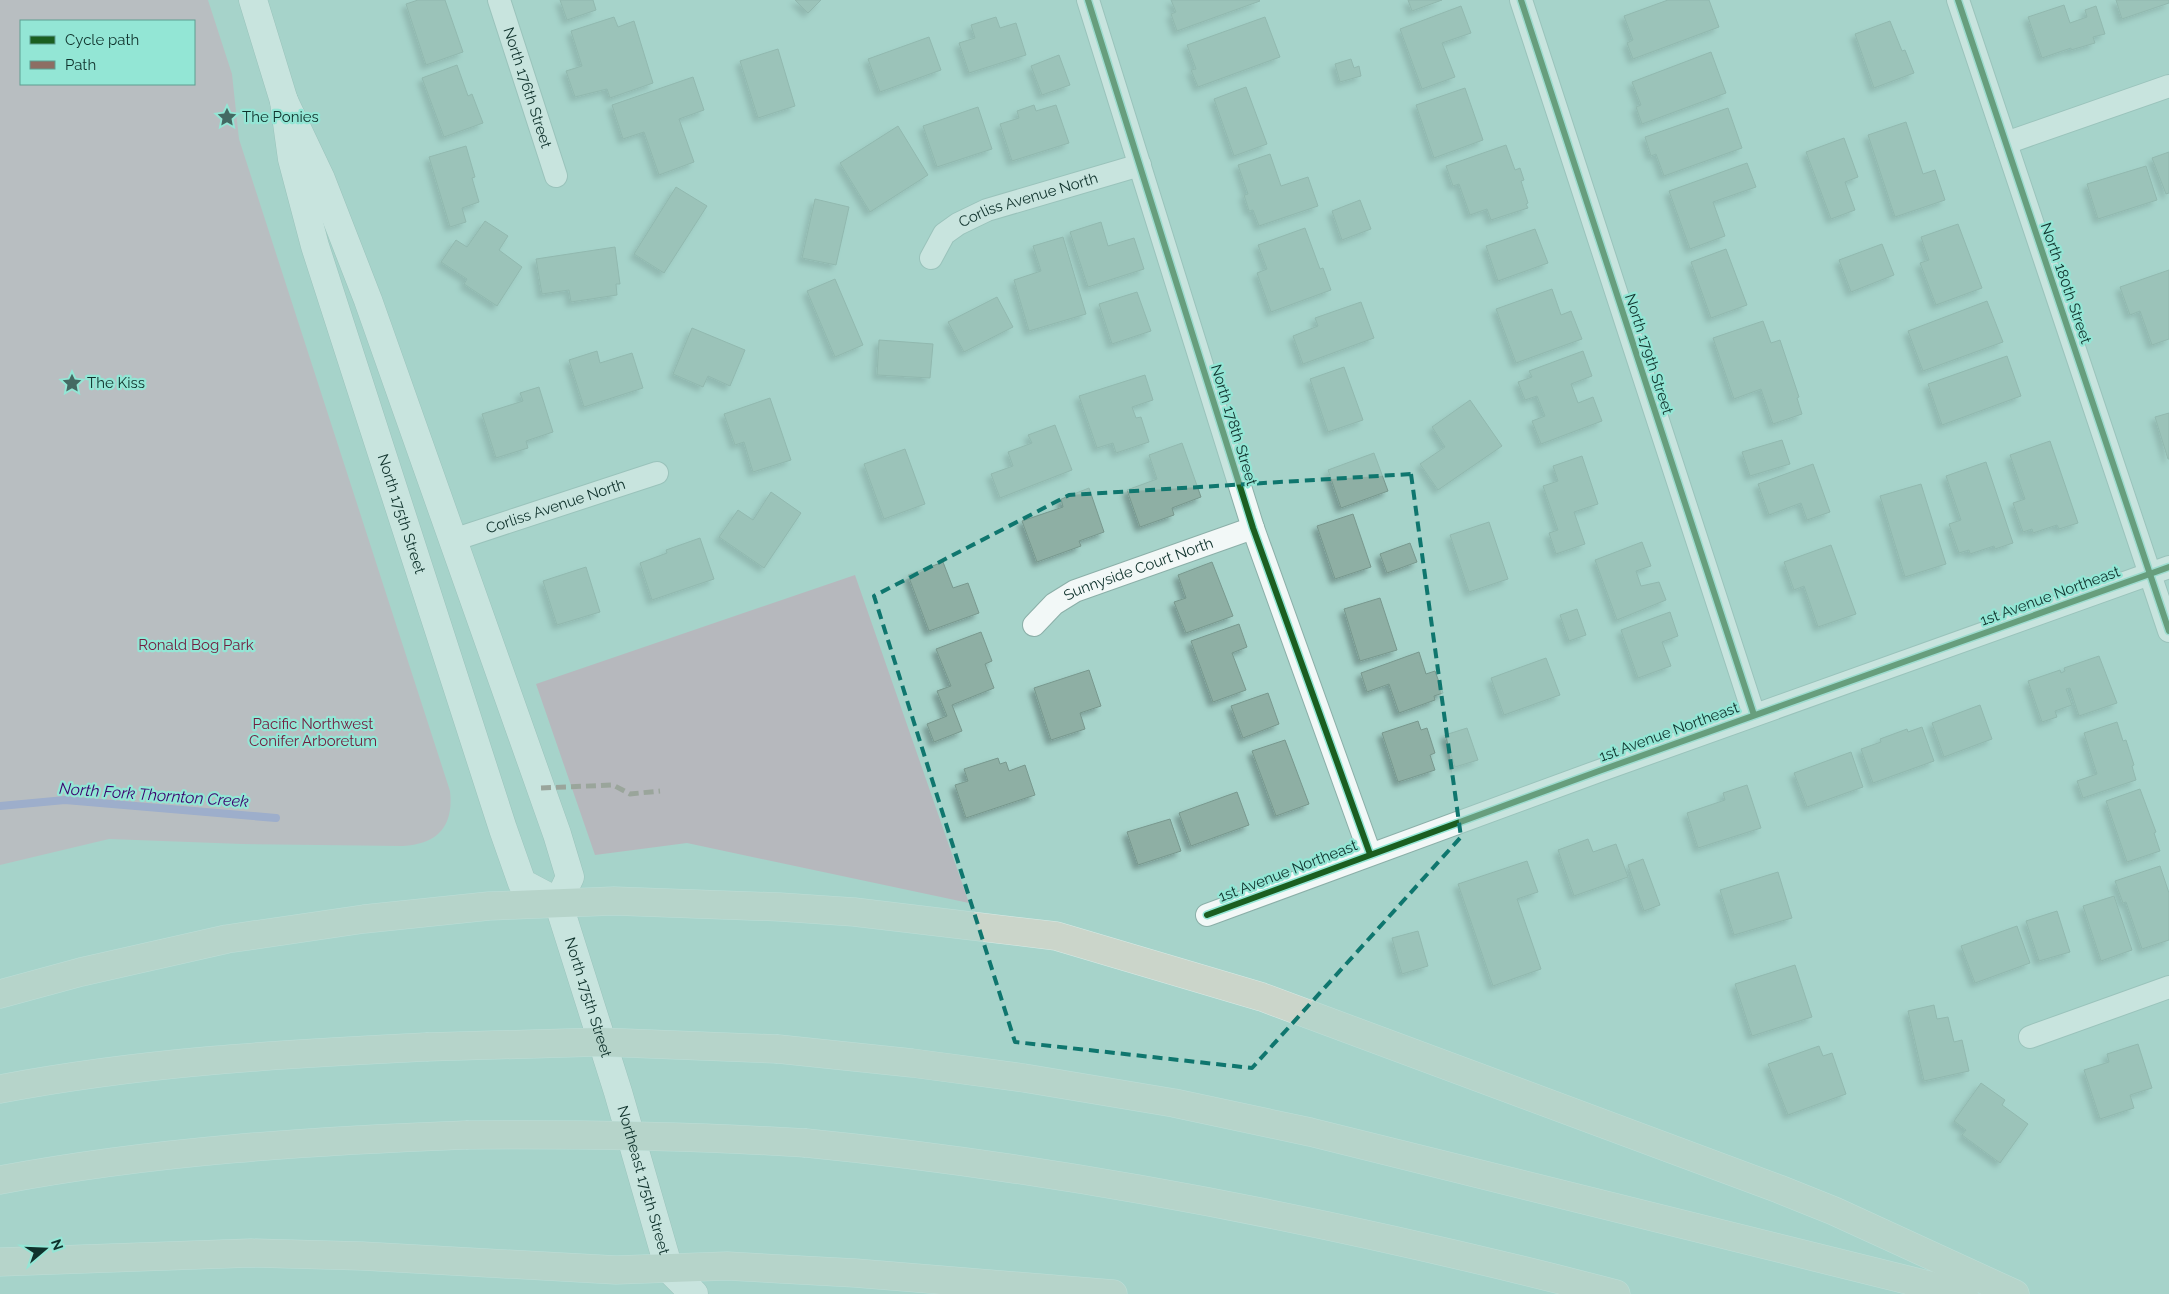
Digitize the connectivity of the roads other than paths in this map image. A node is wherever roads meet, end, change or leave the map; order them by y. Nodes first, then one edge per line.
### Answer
1 (252, 0) edge
2 (499, 0) edge
3 (1088, 0) edge
4 (1521, 0) edge
5 (1958, 0) edge
6 (2169, 86) edge
7 (284, 101) junction
8 (2006, 143) junction
9 (1140, 166) junction
10 (556, 176) dead end
11 (931, 258) dead end
12 (657, 473) dead end
13 (1252, 528) junction
14 (453, 540) junction
15 (2160, 570) edge
16 (1034, 625) dead end
17 (2169, 631) edge
18 (1754, 715) junction
19 (1370, 854) junction
20 (558, 902) junction
21 (1207, 915) dead end
22 (2169, 987) edge
23 (0, 994) edge
24 (2030, 1037) dead end
25 (0, 1089) edge
26 (618, 1092) joint
27 (0, 1180) edge
28 (0, 1262) edge
29 (666, 1281) edge
30 (694, 1294) edge
31 (1113, 1294) edge
32 (1616, 1294) edge
33 (1964, 1294) edge
34 (2015, 1294) edge

1 - 7 main road, North 175th Street
2 - 10 street, North 176th Street
3 - 9 street, North 178th Street
4 - 18 street, North 179th Street
5 - 8 street, North 180th Street
6 - 8 street
7 - 14 main road, North 175th Street
7 - 20 main road, North 175th Street
8 - 15 street, North 180th Street
9 - 11 street, Corliss Avenue North
9 - 13 street, North 178th Street
12 - 14 street, Corliss Avenue North
13 - 16 street, Sunnyside Court North
13 - 19 street, North 178th Street
14 - 20 main road, North 175th Street
15 - 17 street, North 180th Street
15 - 18 street, 1st Avenue Northeast
18 - 19 street, 1st Avenue Northeast
19 - 21 street, 1st Avenue Northeast
20 - 23 highway
20 - 26 main road, North 175th Street
20 - 34 highway
22 - 24 street
25 - 33 highway, bridge
26 - 29 main road, Northeast 175th Street
27 - 32 highway, bridge
28 - 29 highway
29 - 30 main road, Northeast 175th Street
29 - 31 highway

